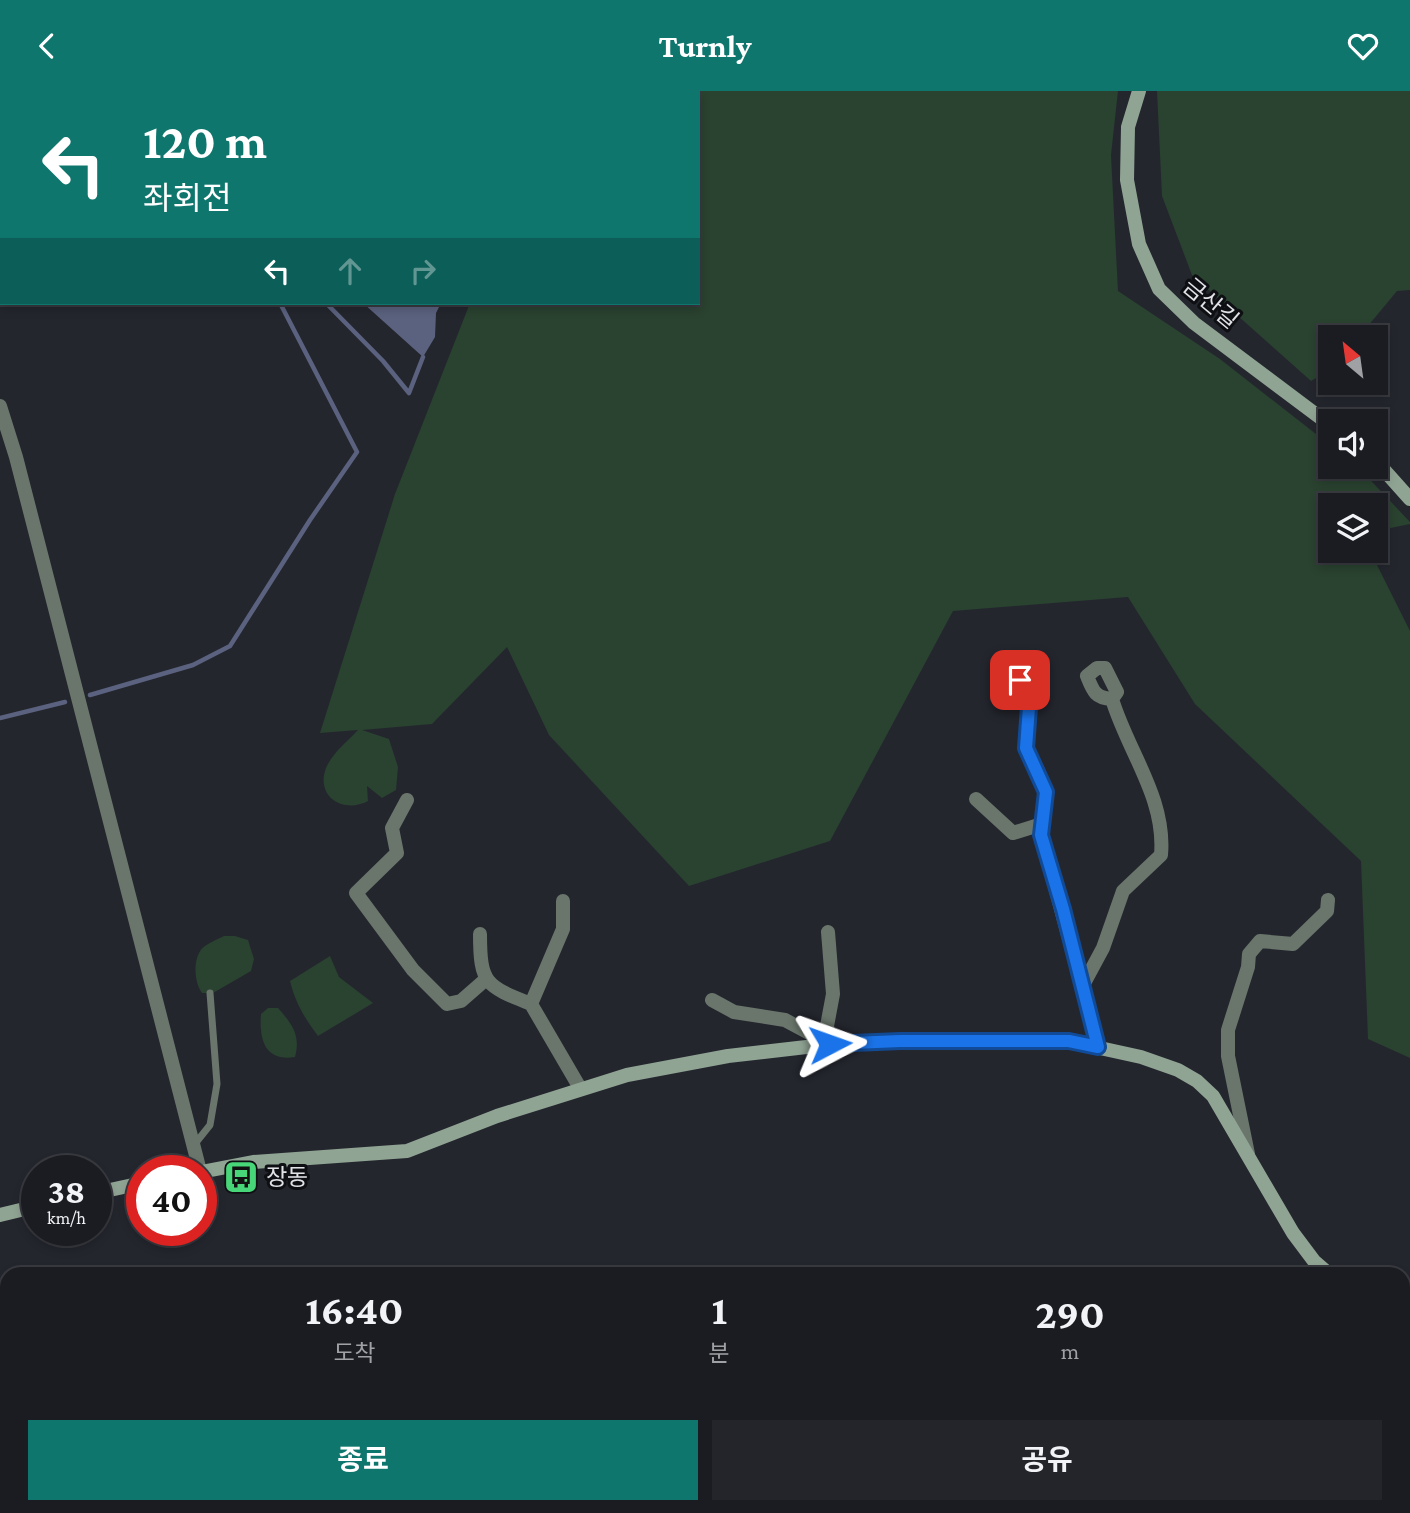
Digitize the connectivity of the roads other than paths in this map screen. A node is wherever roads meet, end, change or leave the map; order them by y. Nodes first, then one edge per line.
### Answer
1 (1139, 91) edge
2 (0, 406) edge
3 (1318, 416) edge
4 (1388, 474) edge
5 (1410, 499) edge
6 (1020, 680) dead end
7 (1112, 699) dead end
8 (976, 799) dead end
9 (407, 800) dead end
10 (1042, 824) junction
11 (1328, 900) dead end
12 (563, 901) dead end
13 (828, 932) dead end
14 (480, 934) dead end
15 (485, 979) junction
16 (1082, 987) junction
17 (210, 993) dead end
18 (712, 1000) dead end
19 (531, 1004) junction
20 (830, 1044) junction
21 (1098, 1047) junction
22 (580, 1088) junction
23 (194, 1146) junction
24 (197, 1155) edge
25 (1249, 1155) junction
26 (217, 1168) edge
27 (21, 1210) edge
28 (0, 1215) edge
29 (1321, 1267) edge

1 - 3 street, 금산길
2 - 23 street
4 - 5 street
6 - 10 street
7 - 16 street
8 - 10 street
9 - 15 street
10 - 16 street
11 - 25 street
12 - 19 street
13 - 20 street
14 - 15 street
15 - 19 street
16 - 21 street
17 - 23 lane
18 - 20 street
19 - 22 street
20 - 21 street
20 - 22 street
21 - 25 street
22 - 26 street
23 - 24 street
25 - 29 street
27 - 28 street

